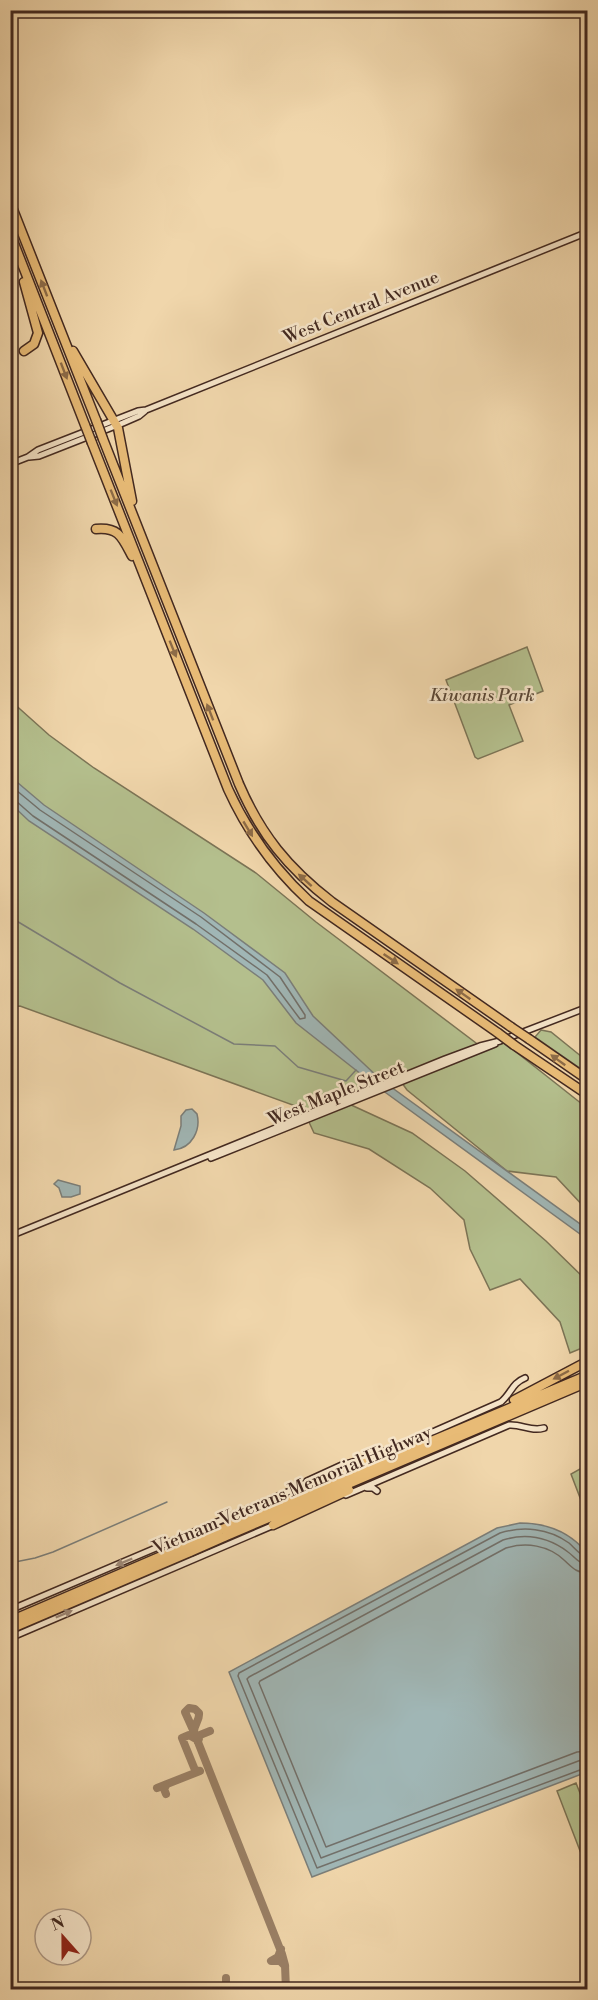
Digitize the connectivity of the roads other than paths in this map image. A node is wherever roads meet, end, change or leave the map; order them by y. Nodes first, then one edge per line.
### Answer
1 (10, 202) edge
2 (588, 232) edge
3 (11, 235) edge
4 (57, 320) junction
5 (24, 351) dead end
6 (116, 423) junction
7 (10, 464) edge
8 (136, 522) junction
9 (96, 529) dead end
10 (152, 595) junction
11 (588, 1007) edge
12 (499, 1037) junction
13 (544, 1065) junction
14 (588, 1080) edge
15 (588, 1095) edge
16 (588, 1100) edge
17 (310, 1116) junction
18 (10, 1236) edge
19 (588, 1361) edge
20 (588, 1375) edge
21 (525, 1378) dead end
22 (588, 1384) edge
23 (537, 1396) junction
24 (528, 1400) junction
25 (544, 1428) dead end
26 (393, 1461) junction
27 (296, 1489) junction
28 (377, 1491) dead end
29 (354, 1492) junction
30 (225, 1519) junction
31 (273, 1525) junction
32 (225, 1537) junction
33 (188, 1548) junction
34 (55, 1602) junction
35 (10, 1610) edge
36 (10, 1616) edge
37 (10, 1621) edge
38 (10, 1629) edge
39 (10, 1638) edge

4 -> 1 highway
2 - 6 main road, West Central Avenue
3 - 5 highway
3 -> 10 highway, bridge
4 - 6 highway
4 - 8 highway, bridge
6 - 7 main road, West Central Avenue
6 - 8 highway
14 -> 8 highway, bridge
9 - 10 highway
10 -> 12 highway
11 - 12 main road, West Maple Street
12 - 13 highway, bridge
12 - 17 main road, West Maple Street
12 - 17 main road, West Maple Street
13 - 15 highway
13 - 16 highway
17 - 18 main road, West Maple Street
19 -> 23 highway
20 - 23 highway, Vietnam Veterans Memorial Highway
21 - 27 main road
22 - 23 highway, Vietnam Veterans Memorial Highway
23 - 24 highway, Vietnam Veterans Memorial Highway
24 - 26 highway, Vietnam Veterans Memorial Highway
24 - 26 highway, Vietnam Veterans Memorial Highway
25 - 29 main road
26 - 27 highway
26 - 31 highway
26 - 32 highway, Vietnam Veterans Memorial Highway
27 - 30 main road
28 - 29 main road
29 - 31 main road
30 - 32 main road
30 - 33 main road
31 - 32 main road
32 - 33 highway, Vietnam Veterans Memorial Highway, bridge
33 - 34 highway, Vietnam Veterans Memorial Highway
33 -> 35 main road
33 - 38 highway, Vietnam Veterans Memorial Highway
39 -> 33 main road
34 - 36 highway
34 - 37 highway, Vietnam Veterans Memorial Highway

